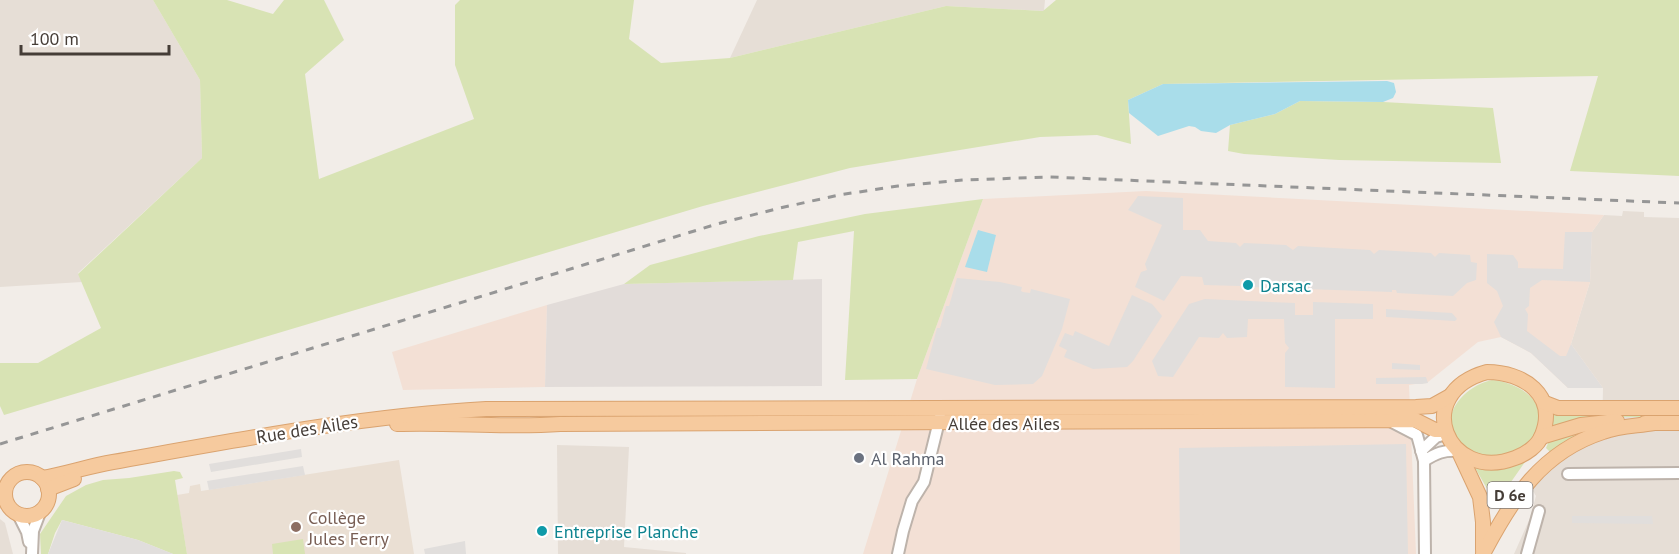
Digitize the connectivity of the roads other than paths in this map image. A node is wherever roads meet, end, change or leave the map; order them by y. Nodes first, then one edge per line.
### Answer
1 (1450, 396) junction
2 (1545, 403) junction
3 (942, 408) junction
4 (1679, 408) edge
5 (576, 409) joint
6 (1392, 422) junction
7 (938, 423) junction
8 (1654, 423) junction
9 (1679, 423) edge
10 (561, 424) joint
11 (1445, 432) junction
12 (1540, 438) junction
13 (1459, 452) junction
14 (1423, 456) junction
15 (1679, 473) edge
16 (1568, 474) dead end
17 (5, 482) edge
18 (45, 484) junction
19 (3, 497) edge
20 (41, 510) junction
21 (1539, 511) dead end
22 (18, 514) junction
23 (32, 554) edge
24 (898, 554) edge
25 (1425, 554) edge
26 (1483, 554) edge
27 (1527, 554) edge

1 - 2 main road
1 - 3 main road, Allée des Ailes
1 - 11 main road
2 - 4 main road
2 - 12 main road
3 - 5 main road, Allée des Ailes
3 - 7 street
5 - 18 main road, Rue des Ailes
6 - 7 main road, Allée des Ailes
6 - 11 main road, Allée des Ailes
6 - 14 street
7 - 10 main road, Allée des Ailes
7 - 24 street
8 - 9 main road
8 - 12 main road
8 - 26 main road
10 - 18 main road, Rue des Ailes
11 - 13 main road
11 - 14 street
12 - 13 main road
12 - 26 main road, D 6e
13 - 14 street
13 - 26 main road, D 6e
14 - 25 street
15 - 16 street
17 - 18 main road
17 - 19 main road
18 - 20 main road
19 - 22 main road
20 - 22 main road
20 - 23 street
21 - 27 street
22 - 23 street

